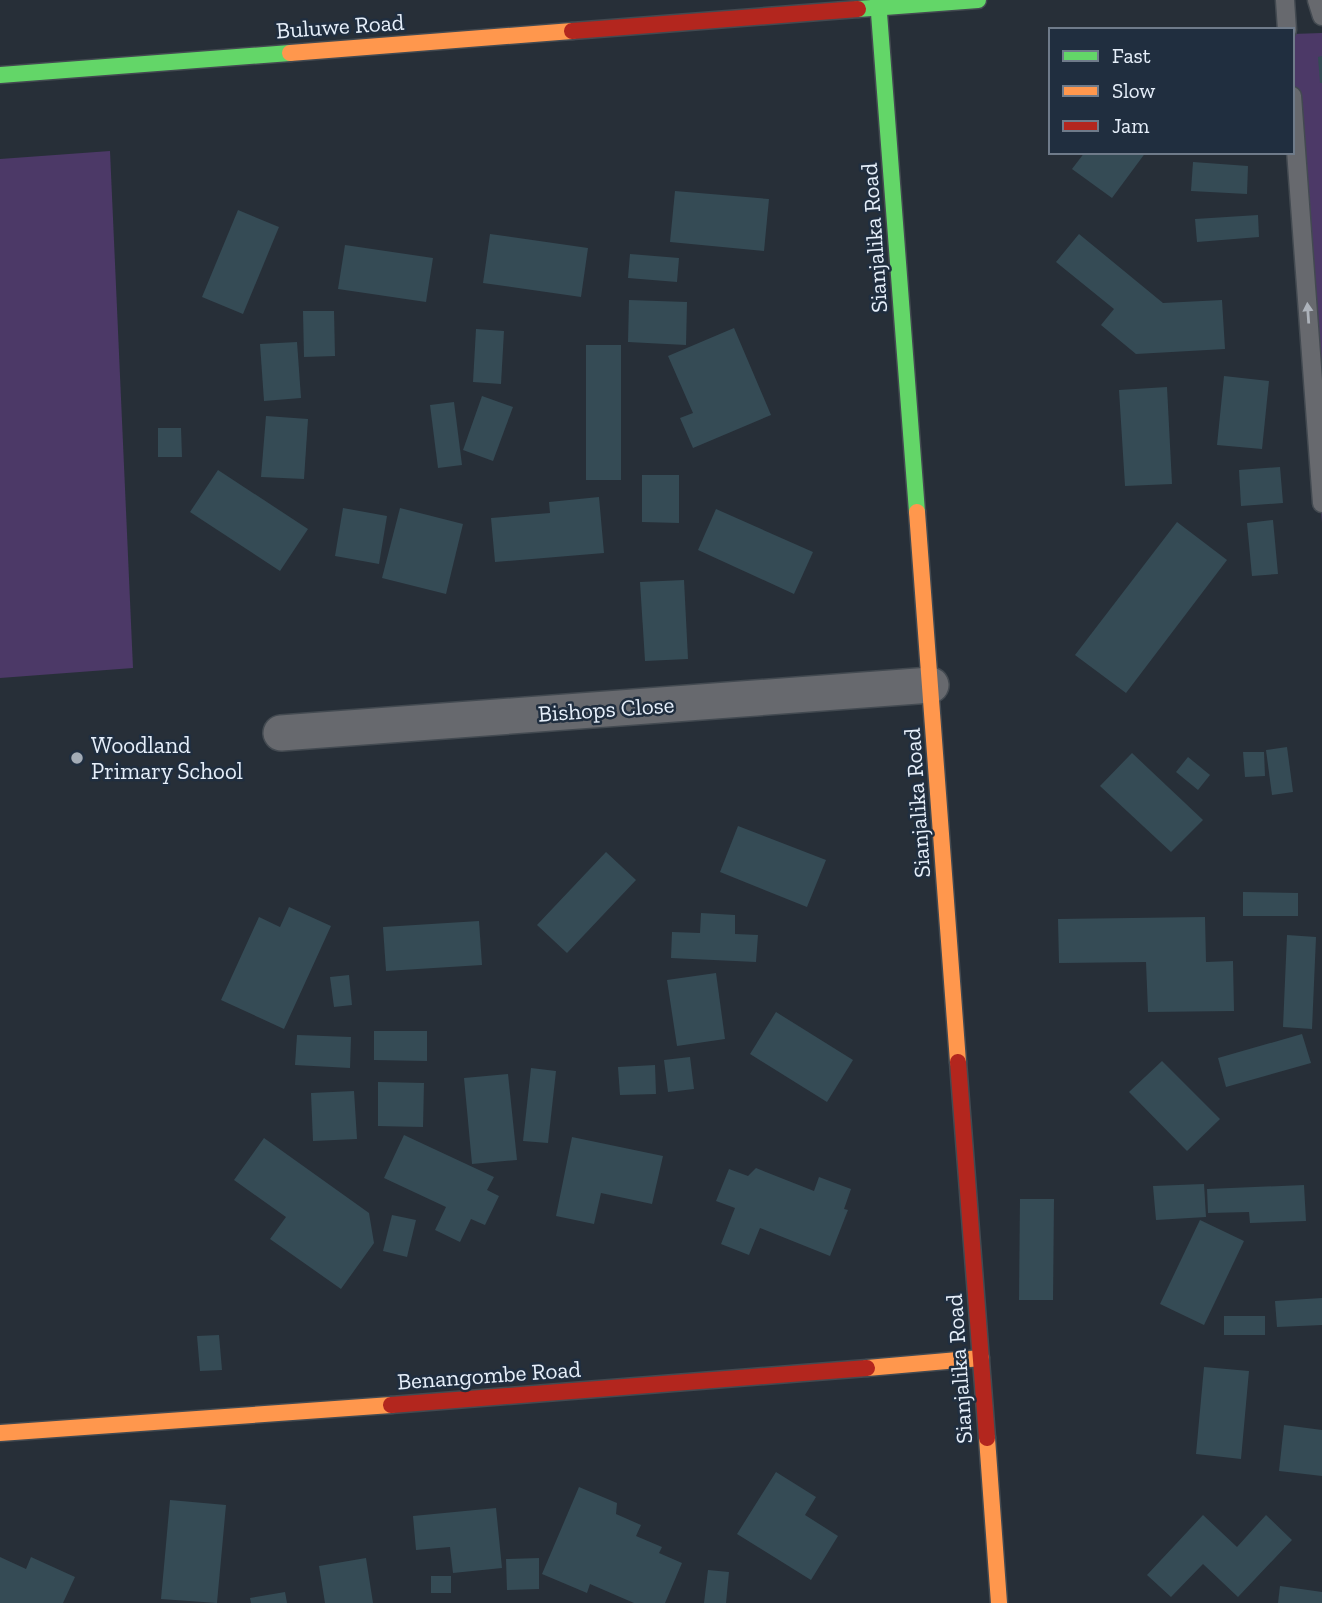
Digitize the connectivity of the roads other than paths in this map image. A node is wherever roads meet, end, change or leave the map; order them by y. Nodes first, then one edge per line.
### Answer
1 (978, 0) edge
2 (1285, 0) edge
3 (1317, 0) edge
4 (879, 4) edge
5 (1322, 16) edge
6 (1287, 28) edge
7 (0, 75) edge
8 (1294, 123) edge
9 (1322, 503) edge
10 (931, 685) junction
11 (281, 733) dead end
12 (981, 1358) junction
13 (0, 1433) edge
14 (999, 1603) edge

1 - 4 street, Buluwe Road
2 - 6 lane
3 - 5 lane
4 - 7 street, Buluwe Road
4 - 10 street, Sianjalika Road
9 -> 8 lane
10 - 11 street, Bishops Close
10 - 12 street, Sianjalika Road
12 - 13 street, Benangombe Road
12 - 14 street, Sianjalika Road

